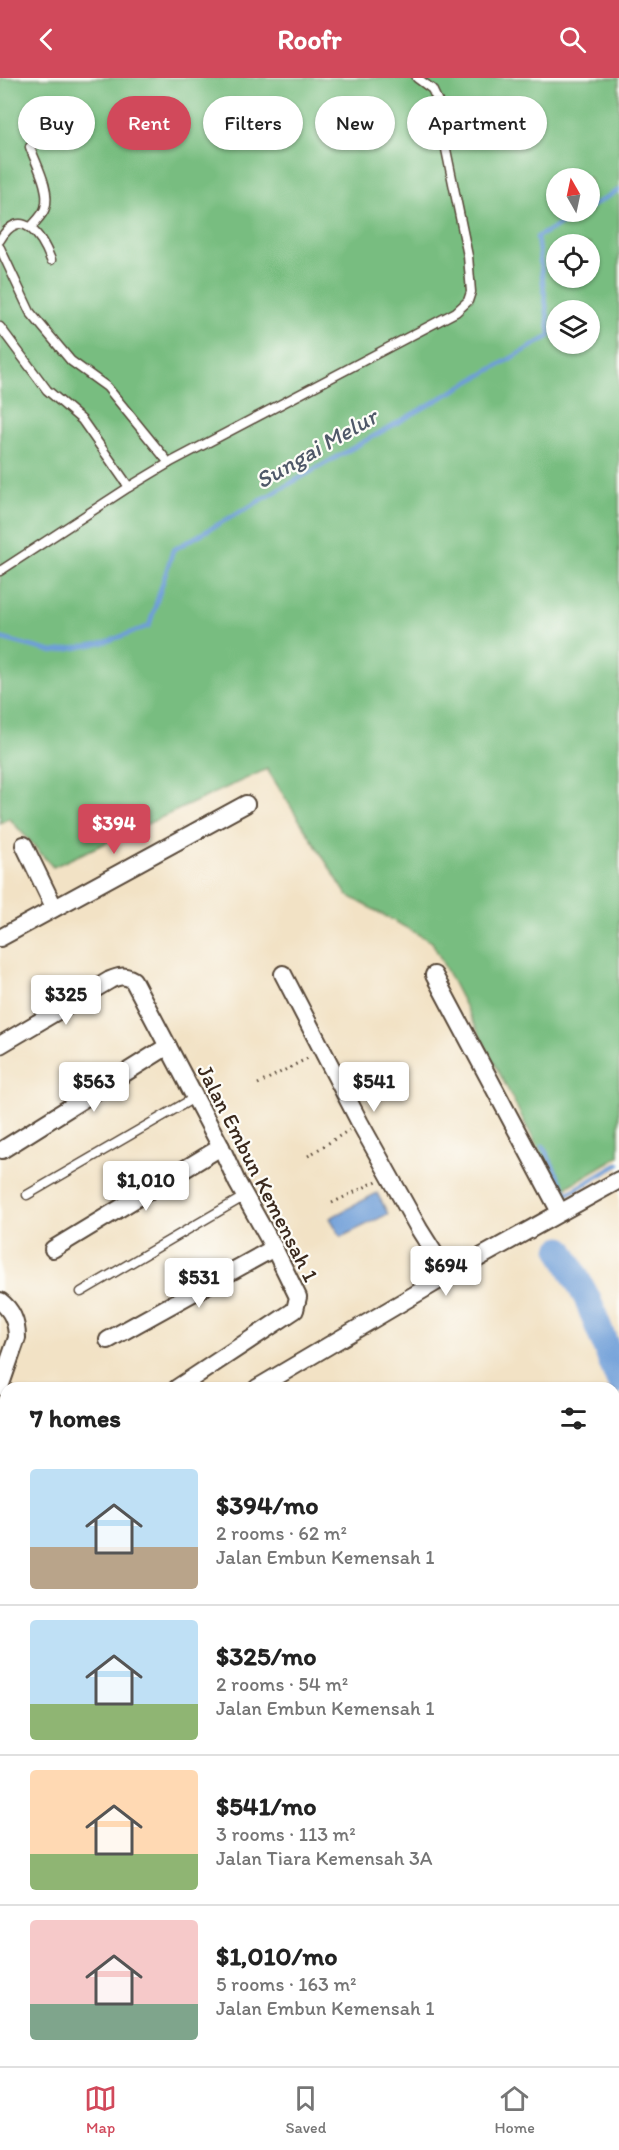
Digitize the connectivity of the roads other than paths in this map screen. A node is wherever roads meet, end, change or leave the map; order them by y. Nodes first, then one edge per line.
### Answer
1 (417, 78) edge
2 (31, 150) edge
3 (31, 227) junction
4 (0, 240) edge
5 (0, 248) edge
6 (51, 260) dead end
7 (0, 327) edge
8 (169, 464) junction
9 (129, 487) junction
10 (0, 571) edge
11 (246, 804) dead end
12 (24, 845) dead end
13 (54, 907) junction
14 (0, 938) edge
15 (283, 974) dead end
16 (434, 975) dead end
17 (0, 1045) edge
18 (168, 1046) junction
19 (194, 1098) junction
20 (222, 1147) junction
21 (2, 1150) dead end
22 (619, 1180) edge
23 (27, 1195) dead end
24 (245, 1196) junction
25 (560, 1212) junction
26 (274, 1248) junction
27 (53, 1249) dead end
28 (448, 1275) junction
29 (81, 1292) dead end
30 (0, 1301) edge
31 (108, 1340) dead end
32 (2, 1382) edge
33 (186, 1382) edge
34 (267, 1382) edge

1 - 8 lane
2 - 3 lane
3 - 4 lane
3 - 6 lane
5 - 8 lane
7 - 9 lane
8 - 9 lane
9 - 10 lane
11 - 13 street
12 - 13 street
13 - 14 street
15 - 28 street
16 - 25 street
17 - 18 street, Jalan Embun Kemensah 1
18 - 19 street, Jalan Embun Kemensah 1
18 - 21 street
19 - 20 street, Jalan Embun Kemensah 1
19 - 23 lane
20 - 24 street, Jalan Embun Kemensah 1
20 - 27 street
22 - 25 street
24 - 26 street, Jalan Embun Kemensah 1
24 - 29 lane
25 - 28 street
26 - 31 street
26 - 33 street, Jalan Embun Kemensah 1
28 - 34 street
30 - 32 street

